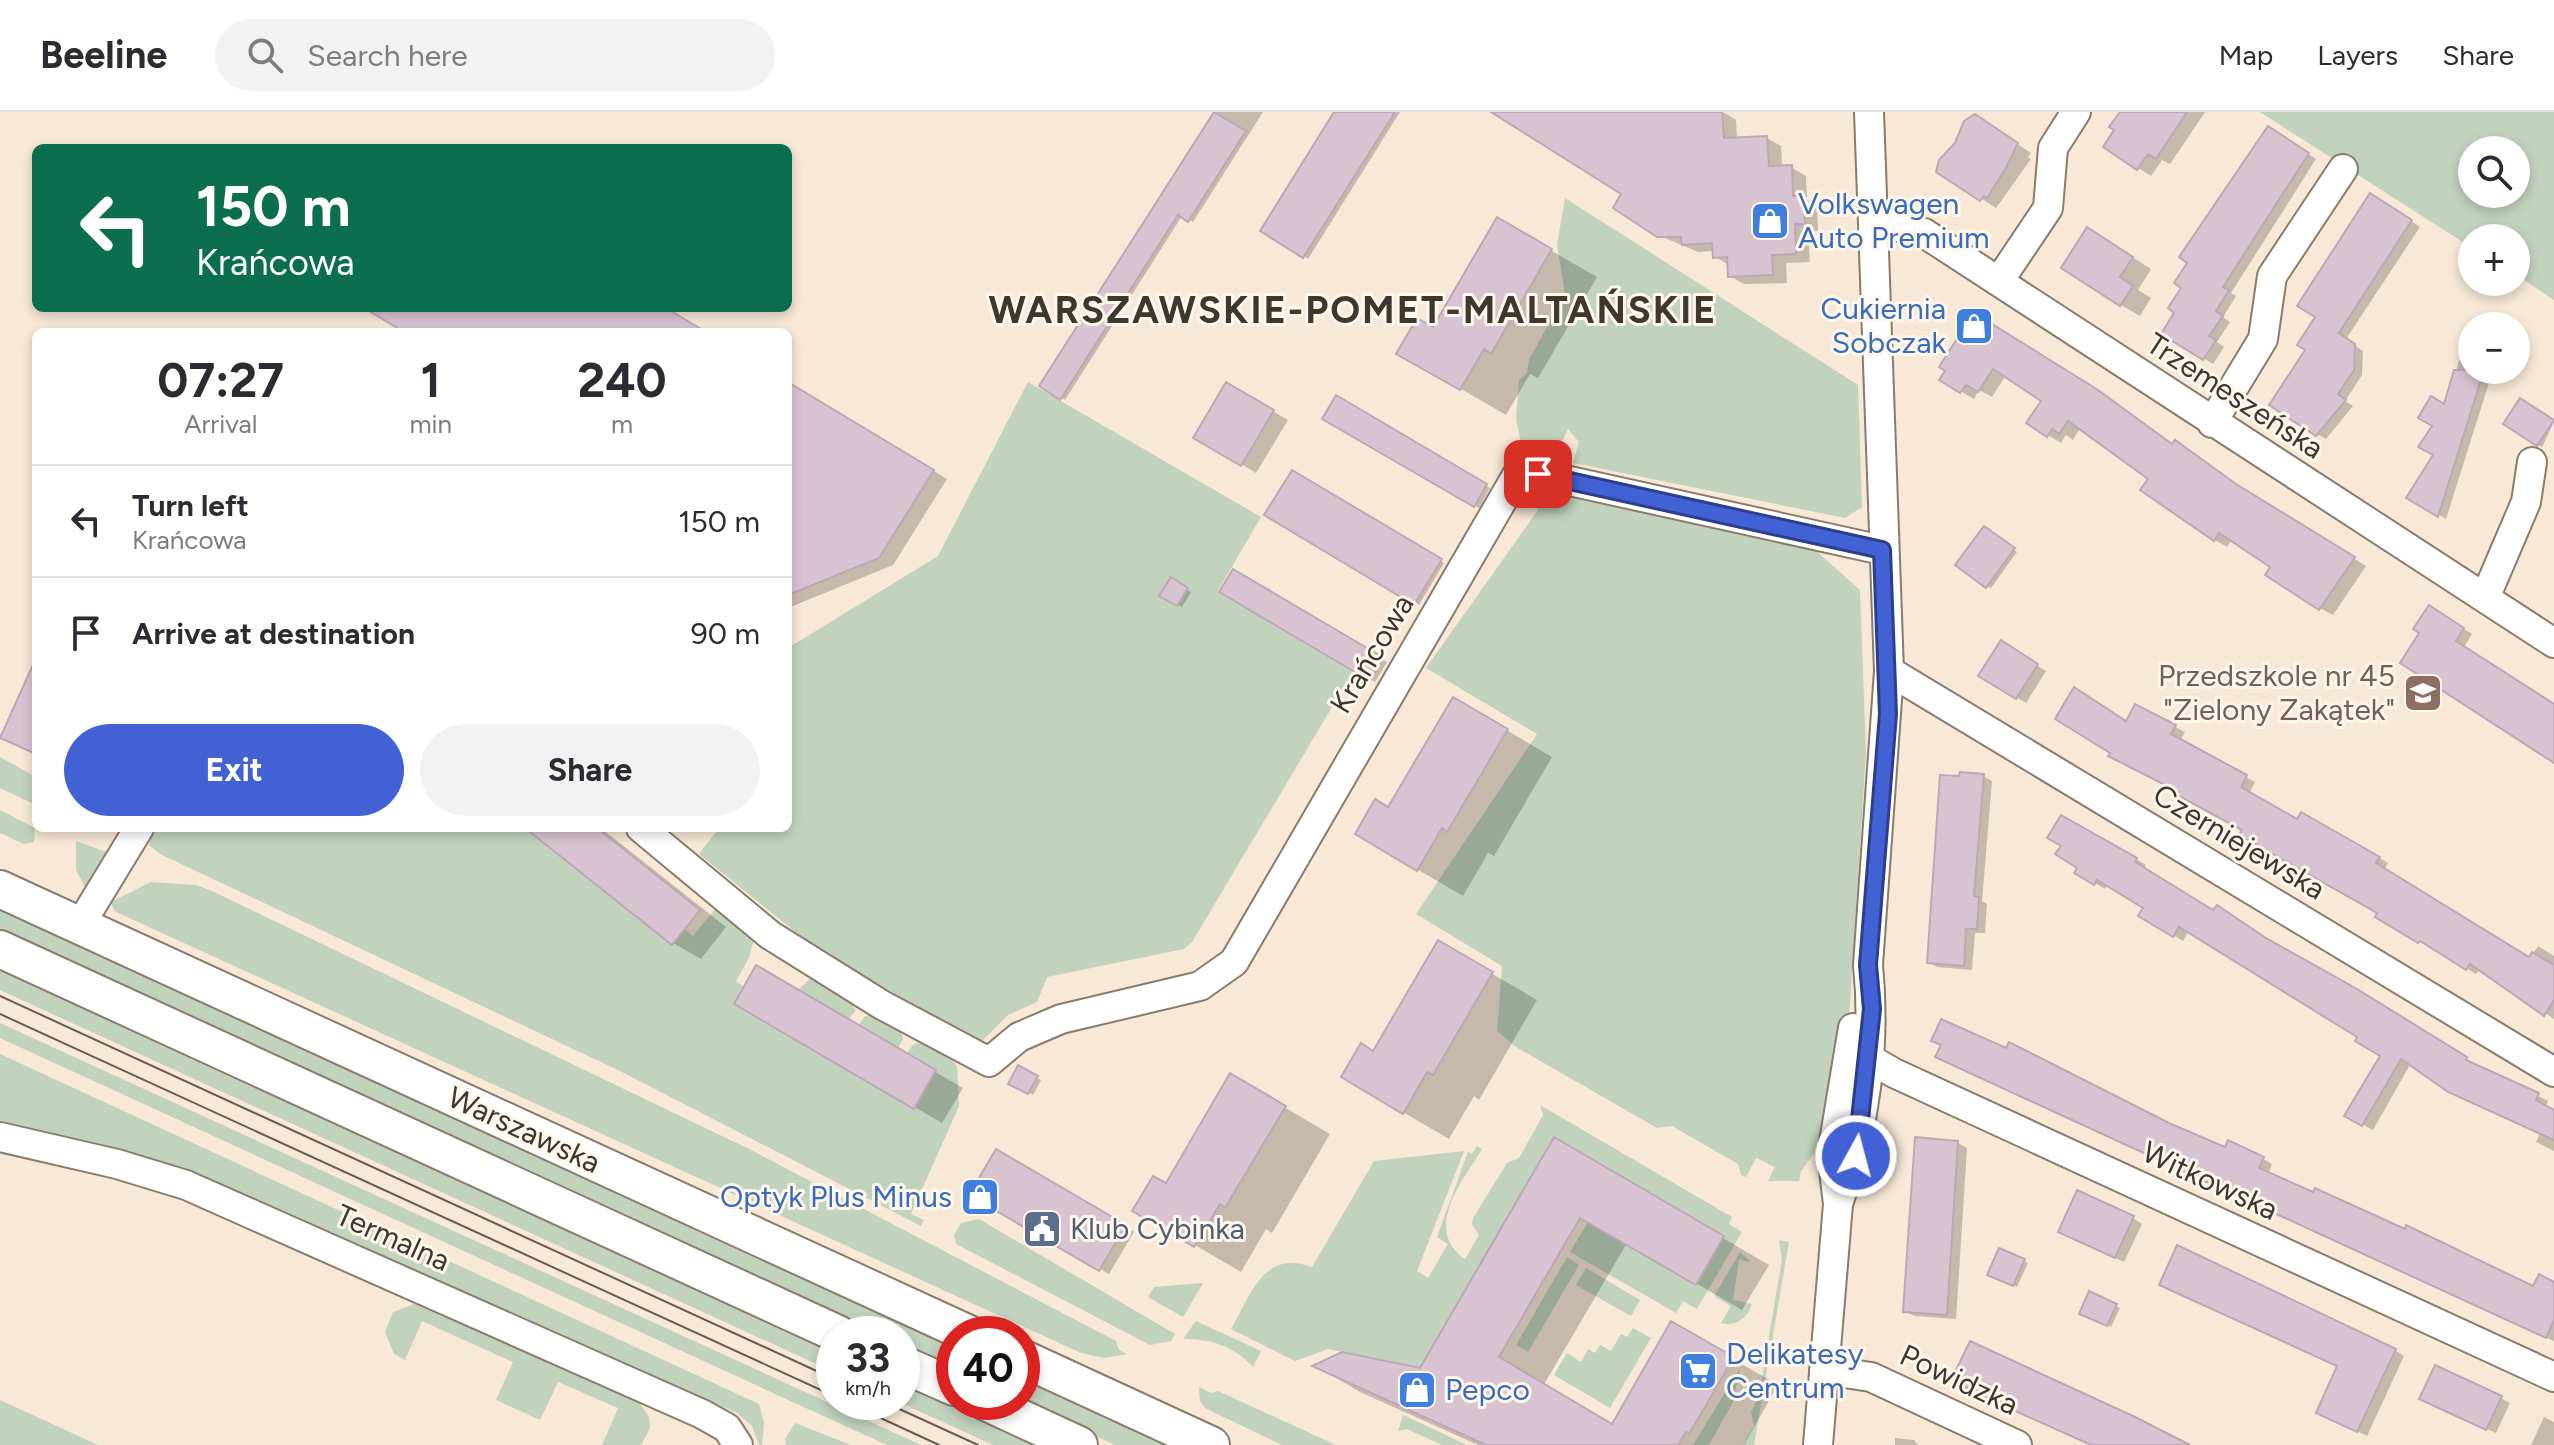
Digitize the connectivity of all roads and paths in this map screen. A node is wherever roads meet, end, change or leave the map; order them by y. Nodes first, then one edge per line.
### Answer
1 (1869, 112) edge
2 (2076, 112) edge
3 (2343, 169) dead end
4 (1873, 221) junction
5 (1999, 281) junction
6 (2212, 423) junction
7 (2532, 462) dead end
8 (1882, 550) junction
9 (2485, 598) junction
10 (2554, 643) edge
11 (1889, 671) junction
12 (137, 832) edge
13 (646, 832) edge
14 (0, 889) edge
15 (80, 925) junction
16 (0, 949) edge
17 (1868, 965) junction
18 (1852, 1031) junction
19 (1868, 1058) junction
20 (2554, 1072) edge
21 (0, 1137) edge
22 (1838, 1204) junction
23 (936, 1319) edge
24 (816, 1324) edge
25 (1040, 1366) edge
26 (1824, 1370) junction
27 (2554, 1377) edge
28 (1025, 1420) edge
29 (738, 1445) edge
30 (1079, 1445) edge
31 (1211, 1445) edge
32 (1818, 1445) edge
33 (2017, 1445) edge

1 - 4 street
2 - 5 street
3 - 6 street
4 - 5 street, Trzemeszeńska
4 - 8 street
5 - 6 street, Trzemeszeńska
6 - 9 street, Trzemeszeńska
7 - 9 street
8 - 11 street
8 - 13 street, Krańcowa
9 - 10 street, Trzemeszeńska
11 - 17 street
11 - 20 street, Czerniejewska
12 - 15 street
14 - 15 main road, Warszawska
15 - 23 main road, Warszawska
16 - 24 main road, Warszawska
17 - 18 street
17 - 19 street
18 - 19 street
18 - 22 street
19 - 22 street
19 - 27 street, Witkowska
21 - 29 street, Termalna
22 - 26 street
25 - 31 main road
26 - 32 street
26 - 33 street, Powidzka
28 - 30 main road

